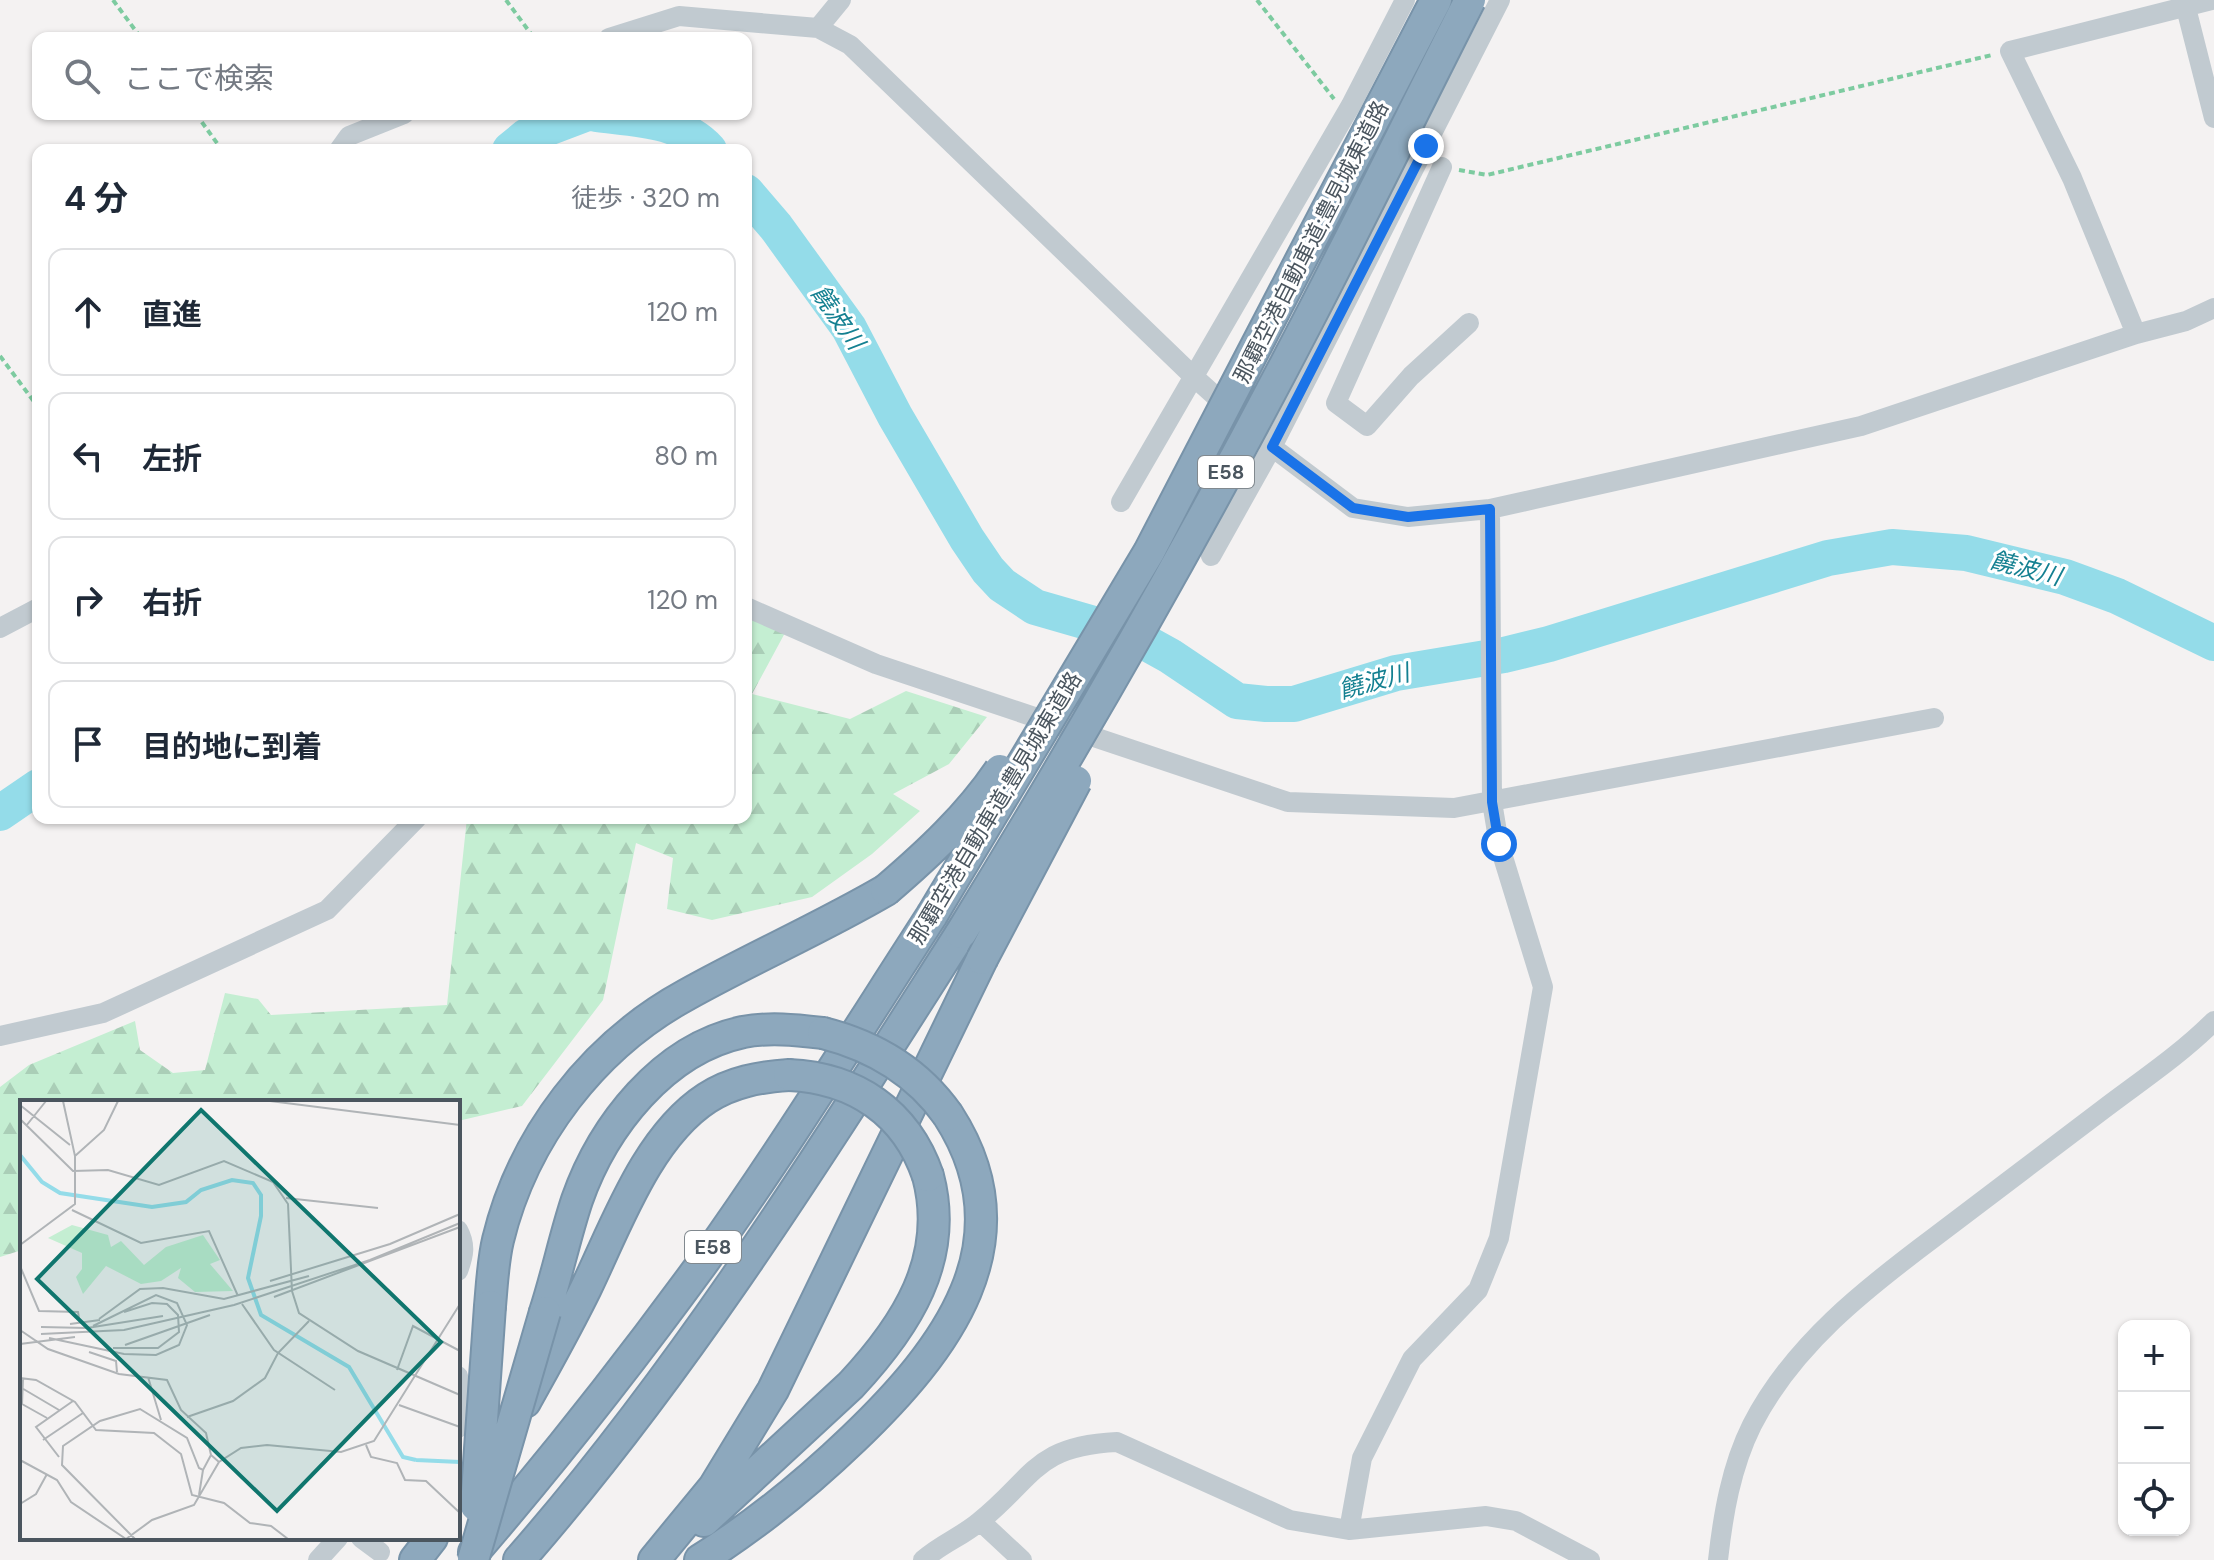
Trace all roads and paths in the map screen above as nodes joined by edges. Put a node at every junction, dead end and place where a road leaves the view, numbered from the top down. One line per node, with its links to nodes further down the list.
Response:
1 (113, 0): 12 (path)
2 (506, 0): 13 (path)
3 (841, 0): 11 (street)
4 (1257, 0): 16 (path)
5 (1405, 0): 16 (street)
6 (1436, 0): 24 (highway, 那覇空港自動車道;豊見城東道路 / E58, bridge)
7 (1470, 0): 32 (highway, 那覇空港自動車道;豊見城東道路 / E58, bridge)
8 (1500, 0): 22 (street)
9 (2212, 0): 10 (street)
10 (2185, 4): 15 (street); 17 (street)
11 (818, 28): 14 (street); 29 (street)
12 (137, 32)
13 (530, 32)
14 (628, 32)
15 (2010, 51): 23 (path); 27 (street)
16 (1351, 105): 22 (street); 29 (street)
17 (2214, 118)
18 (200, 120): 20 (path)
19 (389, 120): 21 (street)
20 (218, 144)
21 (343, 144)
22 (1426, 146): 31 (street)
23 (1442, 167): 26 (street)
24 (1283, 298): 57 (highway, 那覇空港自動車道;豊見城東道路 / E58, bridge); 57 (highway, bridge)
25 (2214, 308): 27 (street)
26 (1469, 323)
27 (2136, 334): 34 (street)
28 (0, 356): 30 (path)
29 (1194, 377): 31 (street); 33 (street)
30 (32, 399)
31 (1272, 447): 34 (street); 35 (street)
32 (1233, 460): 58 (highway, 那覇空港自動車道;豊見城東道路 / E58, bridge); 59 (highway, bridge)
33 (1121, 502)
34 (1490, 509): 40 (street)
35 (1211, 556)
36 (752, 610): 40 (street)
37 (32, 611): 38 (street)
38 (0, 628)
39 (1934, 718): 40 (street)
40 (1492, 802): 50 (street)
41 (411, 824): 43 (street)
42 (2214, 1021): 65 (street)
43 (0, 1036)
44 (460, 1234): 45 (street)
45 (460, 1265)
46 (460, 1388): 47 (street)
47 (460, 1423)
48 (460, 1501): 60 (highway, bridge)
49 (980, 1521): 50 (street); 62 (street); 63 (street)
50 (1349, 1530): 64 (street)
51 (336, 1540): 55 (street)
52 (364, 1540): 54 (street)
53 (430, 1540): 56 (highway)
54 (380, 1552)
55 (318, 1560)
56 (415, 1560)
57 (470, 1560): 61 (highway, bridge)
58 (519, 1560)
59 (654, 1560)
60 (661, 1560)
61 (700, 1560)
62 (923, 1560)
63 (1022, 1560)
64 (1590, 1560)
65 (1718, 1560)

